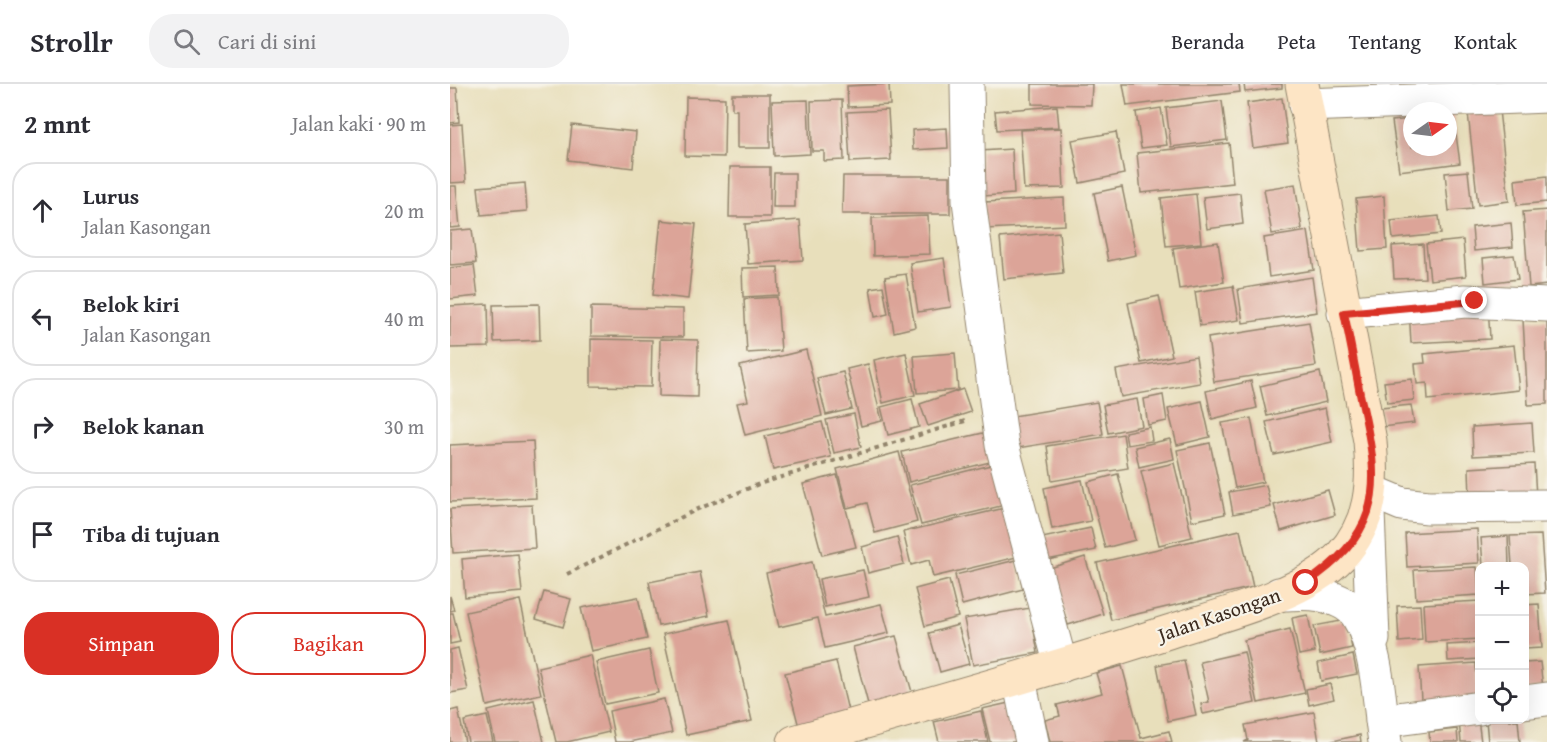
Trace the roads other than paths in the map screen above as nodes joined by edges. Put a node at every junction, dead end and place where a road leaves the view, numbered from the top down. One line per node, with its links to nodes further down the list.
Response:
1 (967, 84): 10 (street)
2 (1303, 94): 3 (street); 5 (main road, Jalan Kasongan)
3 (1547, 96)
4 (1547, 305): 5 (street)
5 (1344, 313): 6 (main road, Jalan Kasongan)
6 (1369, 502): 7 (street); 8 (main road, Jalan Kasongan); 9 (street)
7 (1547, 506)
8 (1279, 594): 9 (street); 10 (main road, Jalan Kasongan)
9 (1374, 665): 15 (street)
10 (1060, 666): 11 (main road, Jalan Kasongan)
11 (1019, 679): 16 (main road, Jalan Kasongan); 17 (street)
12 (1547, 699): 13 (street)
13 (1529, 701)
14 (1475, 709): 15 (street)
15 (1383, 731)
16 (794, 742)
17 (1032, 742)

